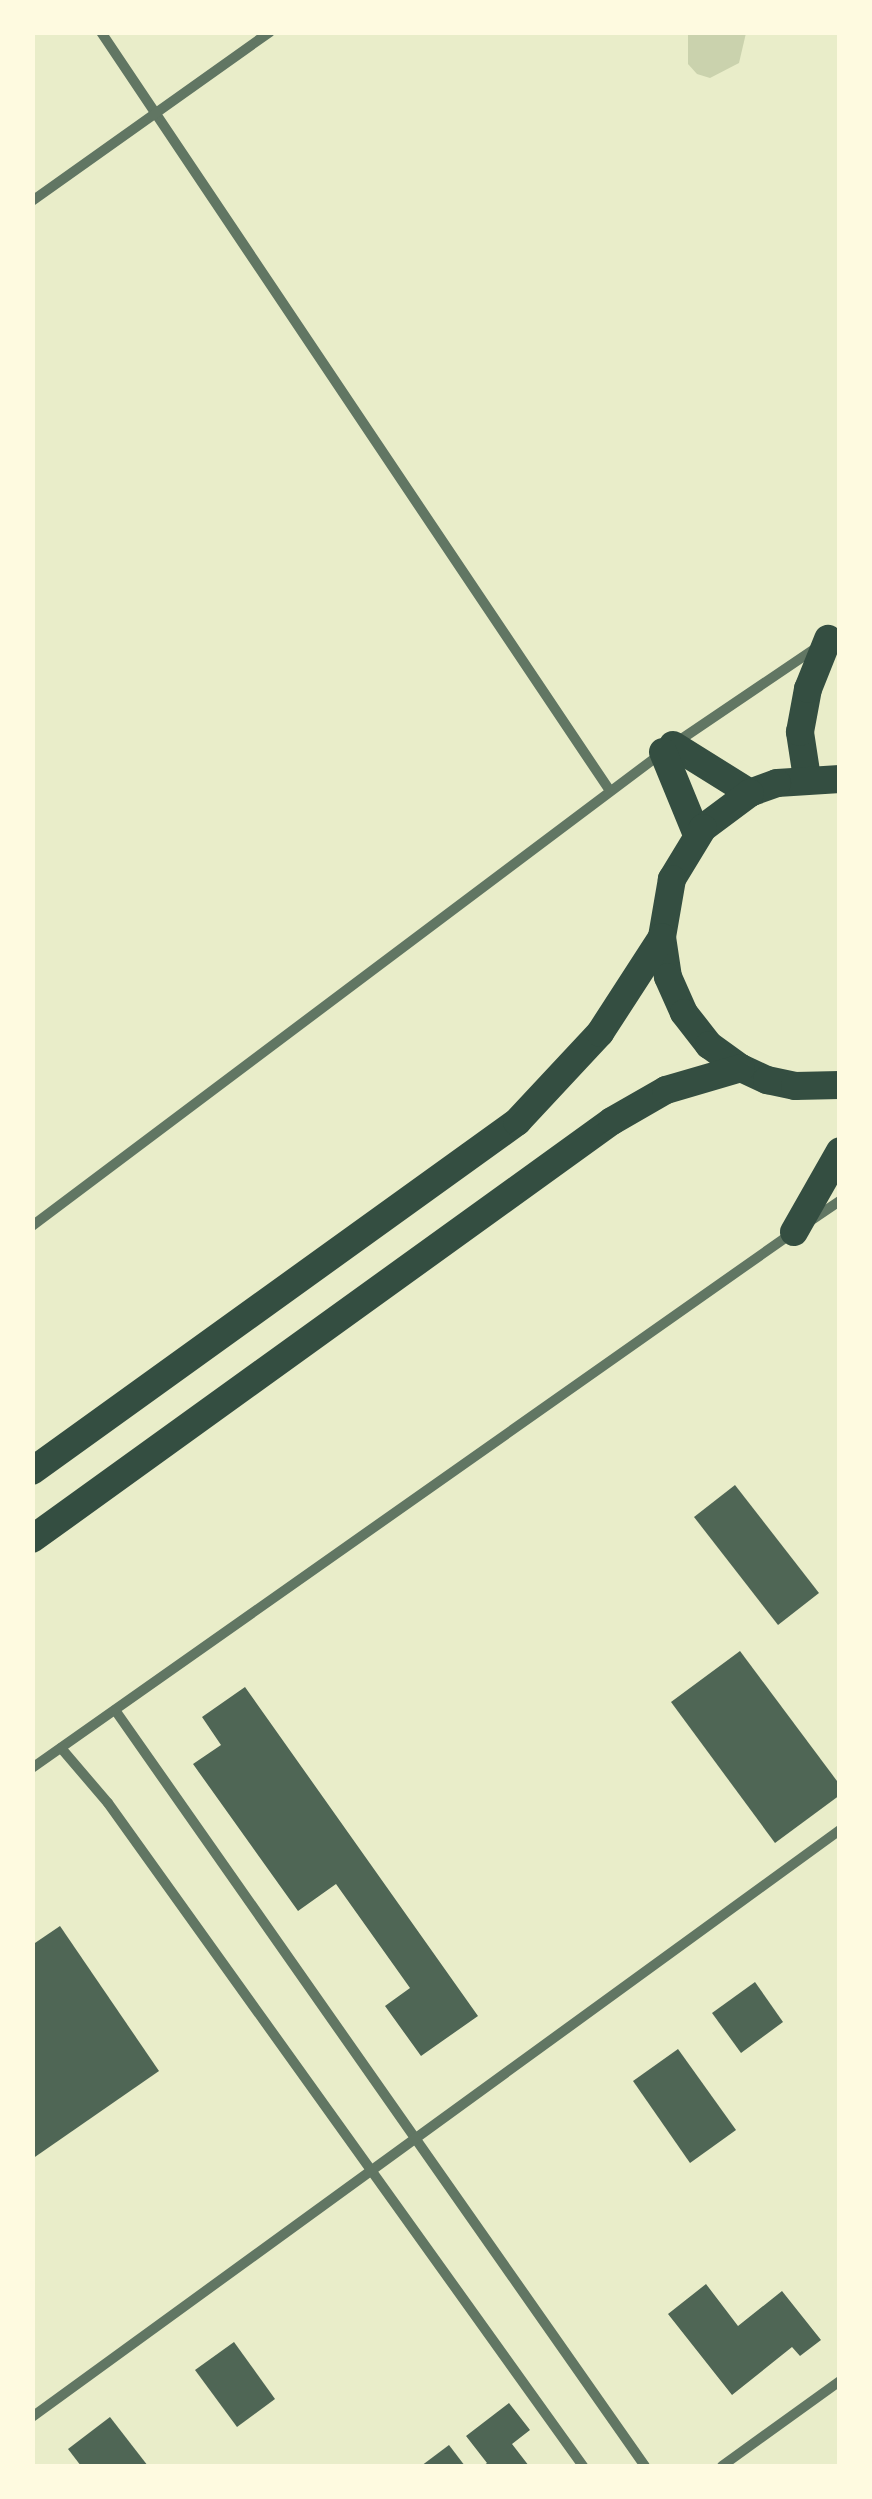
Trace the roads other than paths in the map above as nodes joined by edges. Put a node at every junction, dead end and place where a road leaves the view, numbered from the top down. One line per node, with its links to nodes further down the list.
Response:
1 (102, 32): 3 (street)
2 (270, 32): 3 (street)
3 (156, 113): 4 (street); 9 (street)
4 (32, 201)
5 (834, 635): 6 (street); 7 (highway)
6 (668, 749): 9 (street); 10 (highway); 11 (highway)
7 (807, 778): 8 (highway); 10 (highway)
8 (840, 779)
9 (610, 792): 17 (street)
10 (750, 793): 11 (highway)
11 (698, 835): 12 (highway)
12 (662, 937): 13 (highway); 19 (highway)
13 (741, 1068): 14 (highway); 20 (highway)
14 (840, 1085)
15 (840, 1152): 18 (highway)
16 (840, 1201): 18 (street)
17 (32, 1226)
18 (794, 1232): 21 (street)
19 (32, 1471)
20 (32, 1538)
21 (114, 1710): 22 (street); 25 (street)
22 (61, 1748): 23 (street); 26 (street)
23 (32, 1768)
24 (840, 1830): 25 (street)
25 (416, 2142): 26 (street); 30 (street)
26 (372, 2170): 28 (street); 29 (street)
27 (840, 2381): 31 (street)
28 (32, 2417)
29 (583, 2466)
30 (645, 2466)
31 (722, 2466)

